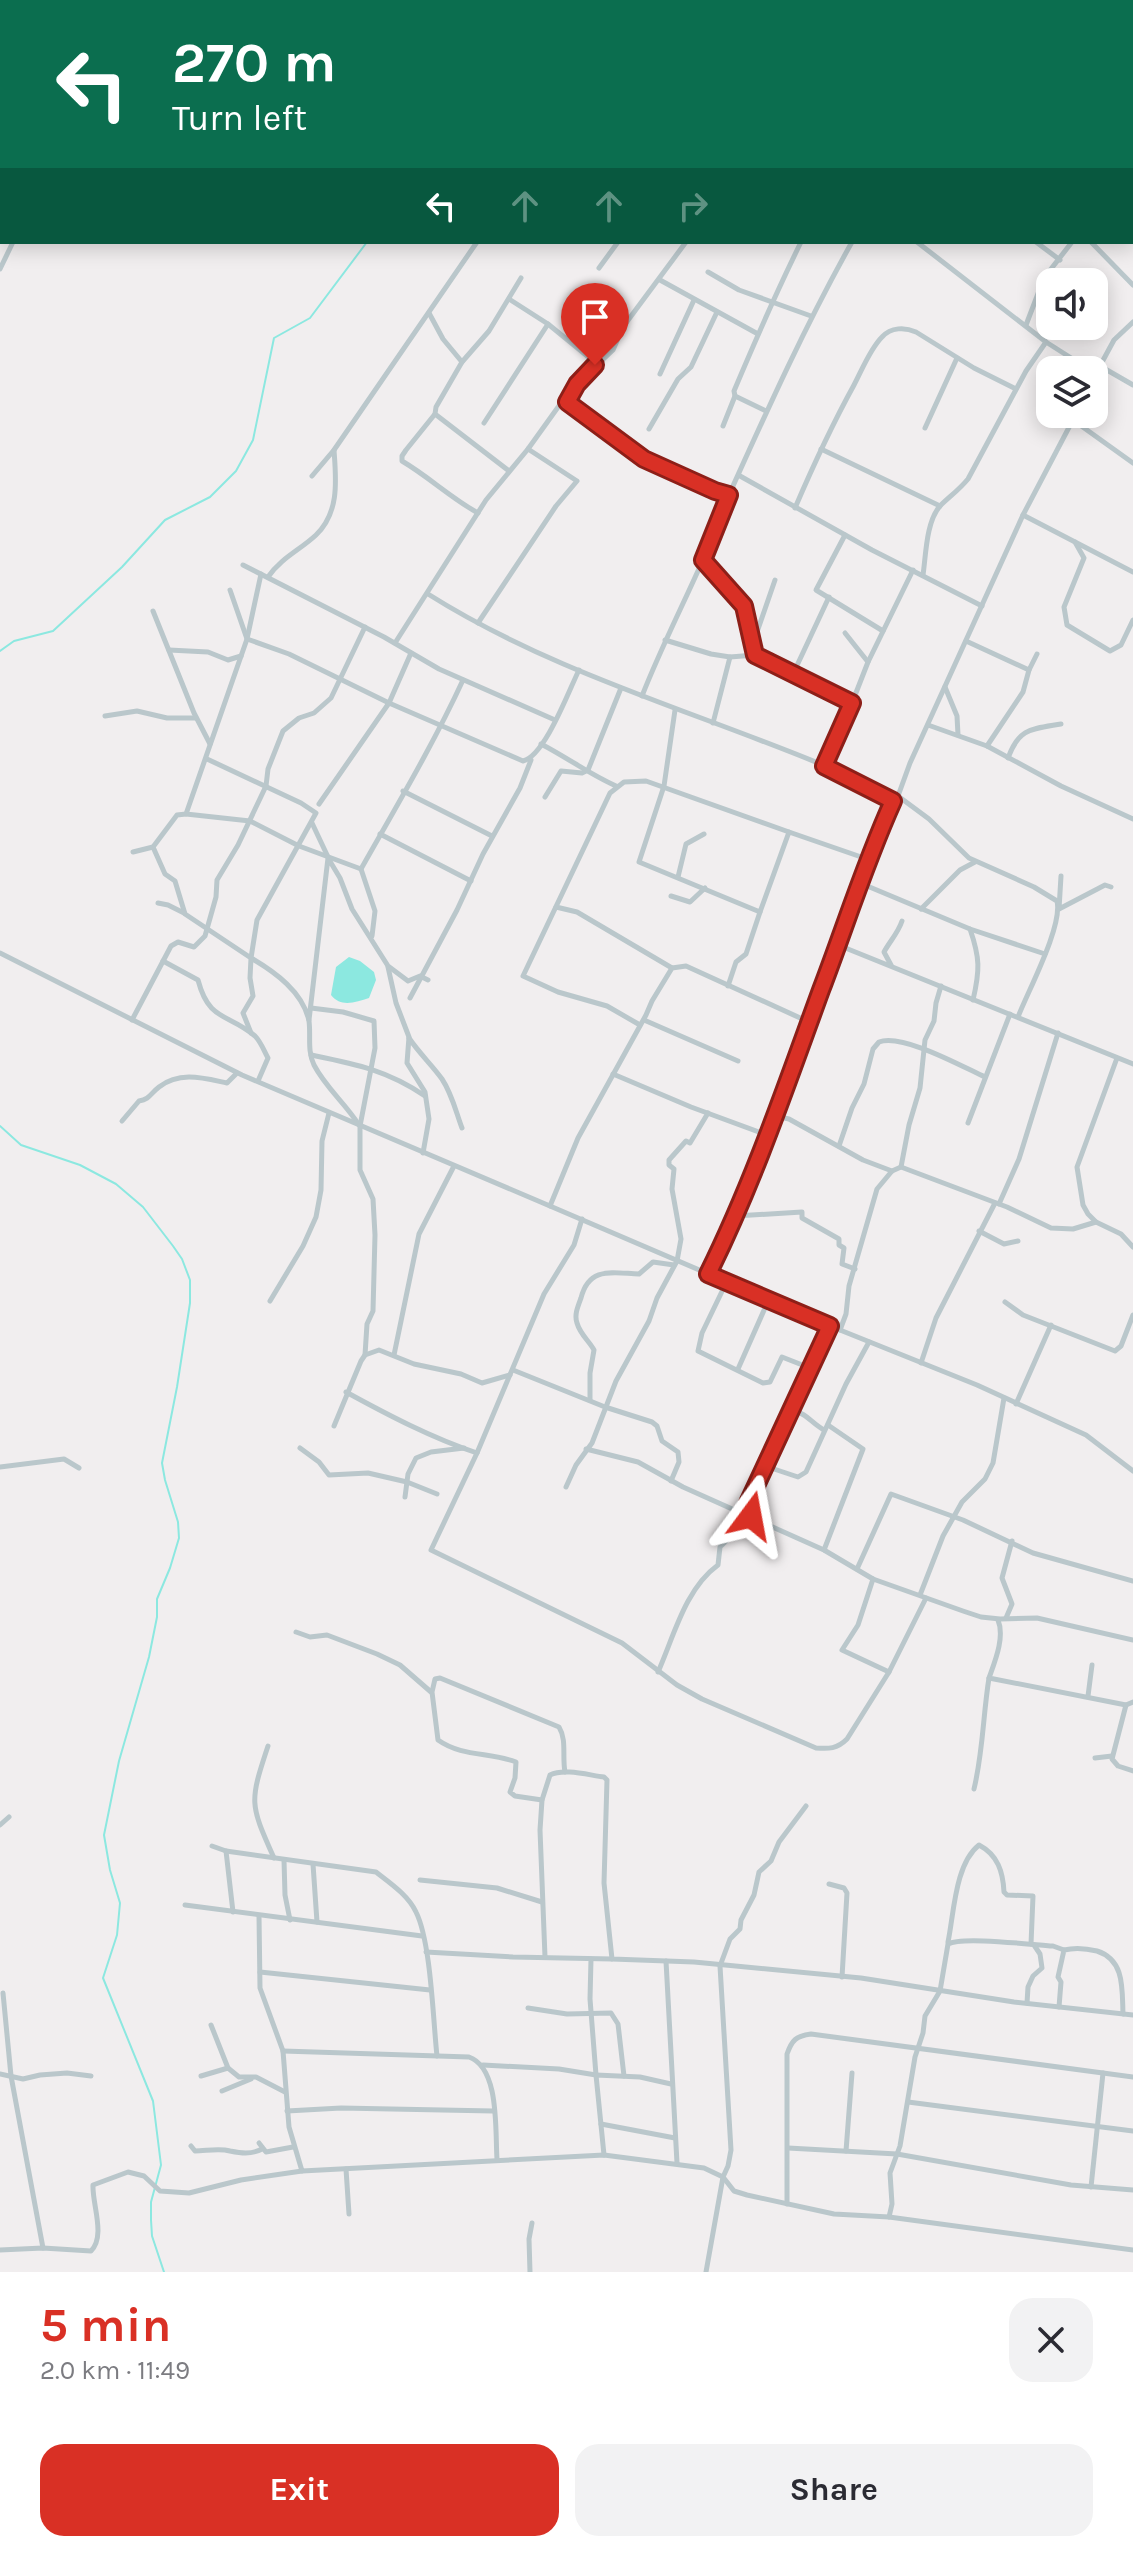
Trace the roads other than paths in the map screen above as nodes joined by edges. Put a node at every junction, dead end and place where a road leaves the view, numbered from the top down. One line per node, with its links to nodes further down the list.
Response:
1 (12, 244): 13 (street)
2 (476, 244): 22 (street)
3 (617, 244): 12 (street)
4 (685, 244): 16 (street)
5 (800, 244): 20 (street)
6 (851, 244): 23 (street)
7 (919, 244): 26 (street)
8 (1039, 244): 11 (street)
9 (1071, 244): 11 (street)
10 (1093, 244): 17 (street)
11 (1060, 260): 26 (street)
12 (599, 268)
13 (0, 269)
14 (708, 272): 20 (street)
15 (521, 278): 18 (street)
16 (660, 280): 19 (street); 33 (street)
17 (1133, 285)
18 (509, 299): 25 (street); 32 (street)
19 (694, 300): 21 (street); 35 (street)
20 (774, 303): 23 (street); 27 (street)
21 (717, 312): 27 (street); 47 (street)
22 (429, 313): 32 (street); 50 (street)
23 (811, 316): 40 (street)
24 (1133, 322): 30 (street)
25 (548, 324): 33 (street); 42 (street)
26 (1026, 325): 28 (street)
27 (758, 334): 38 (street)
28 (1046, 342): 29 (street); 37 (street)
29 (1068, 356)
30 (1105, 356)
31 (957, 358): 37 (street); 44 (street); 49 (street)
32 (462, 362): 41 (street)
33 (597, 364): 39 (street)
34 (1108, 371): 36 (street)
35 (660, 374)
36 (1133, 385)
37 (1016, 389): 56 (street)
38 (735, 396): 40 (street); 43 (street)
39 (567, 402): 48 (street); 55 (street)
40 (766, 411): 54 (street)
41 (435, 414): 52 (street); 58 (street)
42 (484, 423)
43 (723, 426)
44 (925, 428)
45 (1068, 428): 59 (street)
46 (1088, 428): 51 (street)
47 (649, 429)
48 (528, 449): 52 (street); 76 (street)
49 (821, 449): 56 (street); 57 (street)
50 (334, 450): 53 (street); 68 (street)
51 (1133, 463)
52 (509, 471): 58 (street)
53 (312, 476)
54 (740, 476): 55 (street); 57 (street)
55 (729, 495): 62 (street)
56 (940, 506): 67 (street)
57 (795, 508): 60 (street)
58 (478, 513): 71 (street)
59 (1023, 515): 61 (street); 73 (street)
60 (845, 535): 64 (street); 72 (street)
61 (1075, 542): 65 (street); 75 (street)
62 (703, 560): 81 (street); 88 (street)
63 (243, 565): 66 (street)
64 (913, 570): 67 (street); 78 (street)
65 (1133, 572)
66 (261, 574): 68 (street); 80 (street)
67 (923, 575): 73 (street)
68 (268, 577): 77 (street)
69 (775, 580): 88 (street)
70 (230, 590): 80 (street)
71 (428, 594): 76 (street); 83 (street)
72 (829, 597): 78 (street); 93 (street)
73 (982, 606): 82 (street)
74 (153, 611): 84 (street)
75 (1133, 620)
76 (478, 623): 91 (street)
77 (365, 627): 83 (street); 94 (street)
78 (883, 631): 90 (street)
79 (845, 633): 90 (street)
80 (247, 639): 87 (street); 94 (street)
81 (665, 640): 89 (street); 98 (street)
82 (966, 641): 92 (street); 96 (street)
83 (395, 643): 85 (street)
84 (169, 650): 87 (street); 103 (street)
85 (411, 653): 95 (street); 99 (street)
86 (1037, 654): 92 (street)
87 (242, 655): 111 (street)
88 (755, 655): 89 (street); 93 (street)
89 (730, 657): 105 (street)
90 (868, 662): 100 (street)
91 (579, 670): 97 (street); 104 (street)
92 (1029, 670): 112 (street)
93 (793, 674): 100 (street)
94 (341, 680): 99 (street); 118 (street)
95 (463, 680): 104 (street); 108 (street)
96 (945, 687): 107 (street); 109 (street)
97 (621, 688): 98 (street); 117 (street)
98 (642, 696): 101 (street)
99 (389, 703): 108 (street); 125 (street)
100 (852, 703): 116 (street)
101 (675, 710): 105 (street); 120 (street)
102 (105, 716): 103 (street)
103 (196, 718): 111 (street)
104 (555, 720): 110 (street)
105 (713, 723): 116 (street)
106 (1061, 724): 113 (street)
107 (928, 725): 109 (street); 122 (street)
108 (442, 727): 115 (street); 121 (street)
109 (958, 735): 112 (street)
110 (541, 744): 115 (street); 117 (street)
111 (211, 745): 114 (street)
112 (987, 746): 113 (street)
113 (1008, 758): 127 (street)
114 (207, 759): 118 (street); 126 (street)
115 (531, 759): 133 (street)
116 (824, 766): 124 (street)
117 (585, 772): 119 (street); 123 (street)
118 (266, 786): 128 (street); 129 (street)
119 (616, 786): 120 (street); 149 (street)
120 (664, 786): 130 (street); 142 (street)
121 (403, 791): 131 (street); 133 (street)
122 (898, 796): 124 (street); 139 (street)
123 (545, 797)
124 (893, 801): 138 (street)
125 (319, 804)
126 (186, 814): 128 (street); 135 (street)
127 (1133, 819)
128 (250, 821): 134 (street); 155 (street)
129 (312, 821): 134 (street); 137 (street)
130 (789, 832): 138 (street); 152 (street)
131 (380, 834): 140 (street); 143 (street)
132 (704, 834): 142 (street)
133 (492, 836): 143 (street)
134 (299, 846): 137 (street); 161 (street)
135 (153, 847): 136 (street); 153 (street)
136 (133, 852)
137 (328, 858): 140 (street); 157 (street); 172 (street)
138 (867, 859): 144 (street)
139 (975, 862): 150 (street); 151 (street)
140 (361, 869): 157 (street)
141 (1061, 876): 151 (street)
142 (678, 877): 146 (street)
143 (471, 881): 166 (street)
144 (860, 883): 150 (street); 158 (street)
145 (1111, 887): 151 (street)
146 (705, 888): 147 (street); 152 (street)
147 (671, 896)
148 (158, 903): 153 (street)
149 (556, 907): 165 (street); 177 (street)
150 (921, 909): 156 (street)
151 (1059, 909): 160 (street)
152 (760, 912): 168 (street)
153 (185, 914): 155 (street)
154 (902, 921): 164 (street)
155 (208, 929): 161 (street); 162 (street)
156 (970, 929): 160 (street); 171 (street)
157 (372, 937): 163 (street)
158 (838, 945): 164 (street); 178 (street)
159 (0, 953): 175 (street)
160 (1045, 954): 174 (street)
161 (251, 958): 176 (street); 179 (street)
162 (163, 961): 175 (street); 179 (street)
163 (388, 966): 166 (street); 181 (street)
164 (891, 967): 169 (street)
165 (672, 968): 168 (street); 177 (street)
166 (420, 976): 167 (street); 170 (street)
167 (428, 980)
168 (728, 986): 178 (street)
169 (941, 986): 171 (street); 182 (street)
170 (410, 998)
171 (973, 1000): 173 (street)
172 (311, 1008): 176 (street); 187 (street)
173 (1010, 1014): 174 (street); 190 (street)
174 (1018, 1017): 180 (street)
175 (132, 1020): 188 (street)
176 (309, 1020): 183 (street)
177 (642, 1022): 185 (street); 189 (street)
178 (809, 1022): 195 (street)
179 (251, 1033): 191 (street)
180 (1058, 1033): 184 (street); 206 (street)
181 (409, 1037): 192 (street); 199 (street)
182 (924, 1050): 190 (street); 201 (street); 204 (street)
183 (311, 1055): 187 (street); 198 (street)
184 (1117, 1058): 186 (street); 210 (street)
185 (738, 1061)
186 (1133, 1064)
187 (370, 1067): 192 (street); 198 (street)
188 (237, 1073): 191 (street); 196 (street)
189 (613, 1074): 194 (street); 207 (street)
190 (985, 1077): 197 (street)
191 (258, 1081): 193 (street)
192 (426, 1096): 202 (street)
193 (329, 1113): 198 (street); 219 (street)
194 (708, 1113): 200 (street); 214 (street)
195 (775, 1116): 200 (street); 201 (street)
196 (122, 1121)
197 (968, 1123)
198 (360, 1126): 202 (street); 226 (street)
199 (462, 1128)
200 (767, 1135): 208 (street)
201 (839, 1146): 205 (street)
202 (423, 1153): 203 (street)
203 (454, 1166): 207 (street); 227 (street)
204 (901, 1167): 205 (street); 206 (street)
205 (892, 1171): 215 (street)
206 (997, 1203): 210 (street); 211 (street)
207 (550, 1206): 209 (street)
208 (735, 1216): 215 (street); 216 (street)
209 (582, 1219): 214 (street); 231 (street)
210 (1096, 1222): 213 (street)
211 (979, 1231): 212 (street); 228 (street)
212 (1018, 1241)
213 (1133, 1247)
214 (676, 1263): 216 (street); 234 (street); 236 (street)
215 (855, 1269): 224 (street)
216 (708, 1274): 217 (street)
217 (727, 1281): 218 (street); 230 (street)
218 (769, 1299): 223 (street); 230 (street)
219 (270, 1301)
220 (1005, 1302): 222 (street)
221 (1133, 1315): 222 (street)
222 (1051, 1325): 235 (street)
223 (830, 1326): 224 (street); 229 (street)
224 (840, 1330): 225 (street)
225 (869, 1342): 228 (street); 239 (street)
226 (365, 1355): 227 (street); 232 (street)
227 (394, 1355): 231 (street)
228 (921, 1363): 233 (street)
229 (810, 1368): 230 (street); 237 (street)
230 (738, 1369)
231 (512, 1372): 234 (street); 243 (street)
232 (346, 1392): 238 (street); 241 (street)
233 (1004, 1398): 235 (street); 256 (street)
234 (590, 1400): 236 (street)
235 (1016, 1404): 247 (street)
236 (605, 1407): 242 (street); 248 (street)
237 (791, 1410): 239 (street); 244 (street)
238 (334, 1426)
239 (826, 1428): 244 (street); 258 (street)
240 (300, 1448): 249 (street)
241 (464, 1448): 243 (street); 249 (street)
242 (586, 1449): 248 (street); 250 (street)
243 (477, 1453): 267 (street)
244 (765, 1466): 253 (street)
245 (0, 1467): 246 (street)
246 (79, 1468)
247 (1133, 1471)
248 (671, 1481): 254 (street)
249 (407, 1482): 251 (street); 252 (street)
250 (566, 1487)
251 (437, 1494)
252 (405, 1497)
253 (748, 1503): 254 (street); 255 (street)
254 (738, 1511): 255 (street); 267 (street)
255 (751, 1516): 258 (street)
256 (954, 1519): 257 (street); 259 (street); 262 (street)
257 (1012, 1541): 261 (street); 263 (street)
258 (824, 1550): 259 (street)
259 (857, 1569): 260 (street)
260 (873, 1579): 262 (street); 268 (street)
261 (1133, 1581)
262 (923, 1596): 263 (street); 268 (street)
263 (1002, 1619): 265 (street); 269 (street)
264 (296, 1632): 270 (street)
265 (1133, 1640)
266 (1092, 1665): 271 (street)
267 (658, 1672): 268 (street)
268 (889, 1672)
269 (989, 1678): 271 (street); 278 (street)
270 (432, 1692): 277 (street); 279 (street)
271 (1088, 1696): 272 (street)
272 (1130, 1703): 274 (street)
273 (268, 1746): 285 (street)
274 (1112, 1756): 275 (street); 276 (street)
275 (1095, 1758)
276 (1133, 1771)
277 (565, 1772): 279 (street); 303 (street)
278 (974, 1789)
279 (542, 1800): 290 (street)
280 (806, 1806): 305 (street)
281 (9, 1817): 282 (street)
282 (0, 1825)
283 (212, 1846): 284 (street)
284 (226, 1851): 285 (street); 292 (street)
285 (274, 1858): 286 (street)
286 (284, 1860): 287 (street); 294 (street)
287 (313, 1864): 295 (street); 296 (street)
288 (420, 1880): 290 (street)
289 (829, 1884): 307 (street)
290 (542, 1902): 301 (street)
291 (185, 1905): 292 (street)
292 (233, 1912): 293 (street)
293 (259, 1916): 294 (street); 306 (street)
294 (290, 1920): 295 (street)
295 (317, 1922): 296 (street)
296 (422, 1936): 300 (street)
297 (948, 1944): 298 (street); 298 (street); 309 (street)
298 (1033, 1944): 299 (street); 311 (street)
299 (1064, 1950): 312 (street); 315 (street)
300 (425, 1952): 301 (street); 308 (street)
301 (545, 1957): 302 (street)
302 (591, 1959): 303 (street); 314 (street)
303 (612, 1959): 304 (street)
304 (666, 1961): 305 (street); 333 (street)
305 (720, 1966): 307 (street); 353 (street)
306 (259, 1972): 308 (street); 319 (street)
307 (842, 1977): 309 (street)
308 (430, 1990): 320 (street)
309 (940, 1991): 311 (street); 318 (street)
310 (3, 1993): 327 (street)
311 (1027, 2003): 312 (street)
312 (1059, 2007): 315 (street)
313 (528, 2008): 314 (street)
314 (593, 2012): 326 (street); 330 (street)
315 (1123, 2014): 316 (street)
316 (1133, 2015)
317 (211, 2025): 322 (street)
318 (918, 2047): 324 (street); 336 (street); 345 (street)
319 (283, 2051): 320 (street); 335 (street)
320 (437, 2056): 321 (street)
321 (483, 2065): 326 (street); 338 (street)
322 (228, 2068): 329 (street); 331 (street)
323 (852, 2073): 346 (street)
324 (1103, 2073): 332 (street); 340 (street)
325 (0, 2074): 327 (street)
326 (596, 2075): 330 (street); 339 (street)
327 (11, 2076): 328 (street); 360 (street)
328 (91, 2076)
329 (201, 2076)
330 (624, 2076): 333 (street)
331 (256, 2077): 334 (street); 335 (street)
332 (1133, 2077)
333 (671, 2084): 342 (street)
334 (222, 2091)
335 (285, 2092): 337 (street)
336 (908, 2102): 340 (street); 347 (street)
337 (287, 2111): 338 (street); 344 (street)
338 (493, 2111): 349 (street)
339 (601, 2124): 342 (street); 348 (street)
340 (1099, 2125): 341 (street); 354 (street)
341 (1133, 2131)
342 (675, 2138): 350 (street)
343 (191, 2146): 344 (street)
344 (293, 2147): 352 (street)
345 (788, 2148): 346 (street); 356 (street)
346 (846, 2151): 347 (street)
347 (897, 2154): 354 (street); 358 (street)
348 (604, 2155): 349 (street); 350 (street)
349 (497, 2159): 351 (street)
350 (677, 2163): 353 (street)
351 (346, 2169): 352 (street); 357 (street)
352 (302, 2171): 360 (street)
353 (723, 2177): 356 (street); 364 (street)
354 (1091, 2187): 355 (street)
355 (1133, 2190)
356 (787, 2204): 358 (street)
357 (349, 2214)
358 (889, 2217): 362 (street)
359 (532, 2223): 363 (street)
360 (43, 2248): 361 (street)
361 (0, 2250)
362 (1133, 2250)
363 (530, 2272)
364 (706, 2272)

